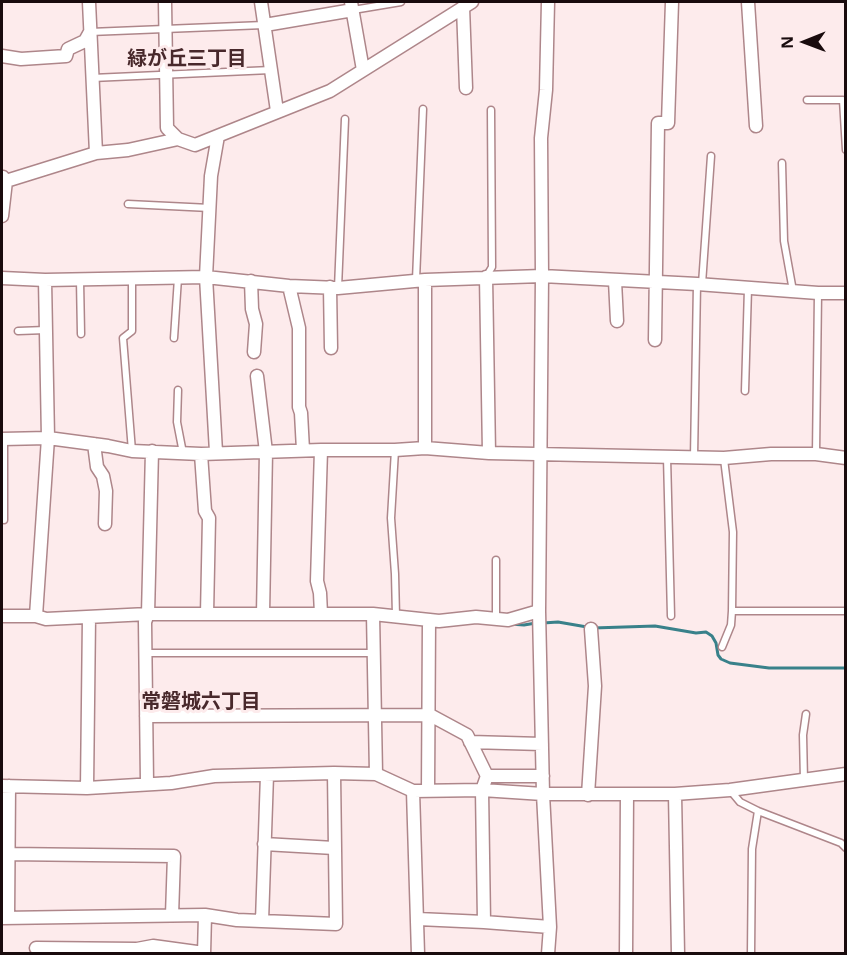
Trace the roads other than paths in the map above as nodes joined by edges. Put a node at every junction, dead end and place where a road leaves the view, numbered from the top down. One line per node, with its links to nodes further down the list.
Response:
1 (88, 2): 12 (street)
2 (165, 2): 11 (street)
3 (261, 2): 10 (street)
4 (401, 2): 9 (lane)
5 (548, 2): 35 (street)
6 (672, 2): 46 (street)
7 (748, 2): 24 (street)
8 (467, 4): 15 (street); 18 (street)
9 (352, 6): 10 (street); 15 (street)
10 (265, 25): 11 (lane); 14 (street)
11 (165, 30): 12 (lane); 16 (street)
12 (90, 32): 13 (street); 17 (street)
13 (2, 56)
14 (271, 70): 16 (lane); 22 (street)
15 (363, 70): 22 (street)
16 (166, 75): 17 (lane); 26 (street)
17 (92, 78): 28 (street)
18 (466, 88)
19 (807, 100): 27 (lane)
20 (423, 110): 43 (lane)
21 (491, 110): 38 (lane)
22 (277, 111): 25 (street)
23 (345, 119): 49 (lane)
24 (756, 126)
25 (218, 136): 26 (street); 33 (street)
26 (178, 139): 28 (street)
27 (846, 150)
28 (96, 153): 31 (street)
29 (711, 156): 47 (lane)
30 (782, 163): 51 (lane)
31 (4, 178): 34 (street)
32 (128, 204): 33 (lane)
33 (210, 208): 37 (street)
34 (2, 216)
35 (542, 276): 38 (street); 45 (street); 76 (street)
36 (178, 277): 37 (street); 40 (street); 58 (lane)
37 (206, 277): 44 (street); 74 (street)
38 (486, 277): 43 (street); 78 (street)
39 (2, 278): 42 (street)
40 (132, 278): 41 (street); 72 (lane)
41 (80, 279): 42 (street); 57 (lane)
42 (45, 280): 55 (street)
43 (420, 280): 49 (street); 68 (street)
44 (250, 281): 48 (street); 61 (street)
45 (615, 281): 46 (street); 54 (street)
46 (655, 283): 47 (street); 59 (street)
47 (699, 284): 50 (street); 82 (lane)
48 (289, 286): 49 (street); 69 (street)
49 (334, 287): 60 (street)
50 (748, 288): 51 (street); 64 (lane)
51 (793, 291): 52 (street)
52 (818, 293): 53 (street); 80 (lane)
53 (846, 293)
54 (617, 321)
55 (46, 330): 56 (lane); 65 (street)
56 (18, 331)
57 (81, 334)
58 (174, 338)
59 (655, 340)
60 (331, 348)
61 (254, 352)
62 (257, 376): 75 (street)
63 (178, 390): 77 (lane)
64 (745, 391)
65 (48, 438): 66 (street); 67 (street); 97 (street)
66 (3, 439): 85 (lane)
67 (94, 444): 72 (street); 86 (street)
68 (425, 448): 71 (street); 78 (street)
69 (303, 450): 70 (street); 75 (street)
70 (321, 450): 71 (street); 94 (street)
71 (395, 450): 100 (lane)
72 (132, 451): 73 (street)
73 (152, 451): 77 (street); 91 (street)
74 (216, 452): 75 (street); 79 (street)
75 (266, 452): 93 (street)
76 (541, 452): 78 (street); 81 (street); 88 (street)
77 (183, 453): 79 (street)
78 (489, 453)
79 (201, 454): 92 (street)
80 (816, 454): 83 (street); 84 (street)
81 (667, 457): 82 (street); 98 (lane)
82 (694, 457): 83 (street)
83 (724, 458): 89 (lane)
84 (846, 458)
85 (4, 520)
86 (105, 524)
87 (496, 560): 101 (lane)
88 (539, 611): 101 (street); 112 (street)
89 (732, 611): 90 (lane); 104 (lane)
90 (846, 611)
91 (148, 614): 92 (street); 99 (street); 105 (street)
92 (207, 614): 93 (street)
93 (263, 614): 94 (street)
94 (321, 614): 95 (street)
95 (373, 614): 100 (street); 106 (street)
96 (2, 616): 97 (street)
97 (36, 616): 99 (street)
98 (671, 616)
99 (88, 617): 122 (street)
100 (396, 617): 102 (street)
101 (496, 619): 102 (street)
102 (429, 621): 109 (street)
103 (591, 629): 130 (street)
104 (722, 647)
105 (145, 653): 106 (lane); 110 (street)
106 (373, 653): 108 (street)
107 (806, 714): 119 (lane)
108 (375, 715): 109 (street); 110 (street); 114 (street)
109 (430, 715): 111 (street); 123 (street)
110 (146, 716): 120 (street)
111 (470, 742): 112 (street); 117 (street)
112 (542, 744): 118 (street)
113 (334, 773): 114 (street); 116 (street); 133 (street)
114 (375, 774): 126 (street)
115 (846, 774): 119 (street)
116 (267, 775): 120 (street); 132 (street)
117 (486, 776): 118 (street); 124 (street)
118 (543, 776): 127 (street)
119 (804, 781): 125 (street)
120 (147, 783): 122 (street)
121 (5, 786): 122 (street); 135 (street)
122 (87, 788)
123 (428, 790): 124 (street); 126 (street)
124 (482, 790): 127 (street); 141 (street)
125 (730, 790): 129 (street); 131 (lane)
126 (413, 791): 139 (street)
127 (543, 794): 130 (street); 142 (street)
128 (627, 794): 129 (street); 130 (street); 147 (street)
129 (675, 794): 148 (street)
130 (588, 795)
131 (758, 811): 134 (lane); 149 (lane)
132 (264, 844): 133 (street); 140 (street)
133 (334, 848): 140 (street)
134 (846, 848)
135 (8, 854): 136 (street); 138 (street)
136 (172, 915): 137 (street); 138 (street)
137 (205, 915): 140 (street); 144 (street)
138 (5, 918)
139 (417, 919): 141 (street); 145 (street)
140 (262, 921)
141 (484, 922): 142 (street)
142 (550, 927): 146 (street)
143 (36, 948): 144 (street)
144 (204, 953)
145 (418, 954)
146 (548, 954)
147 (626, 954)
148 (678, 954)
149 (751, 954)

